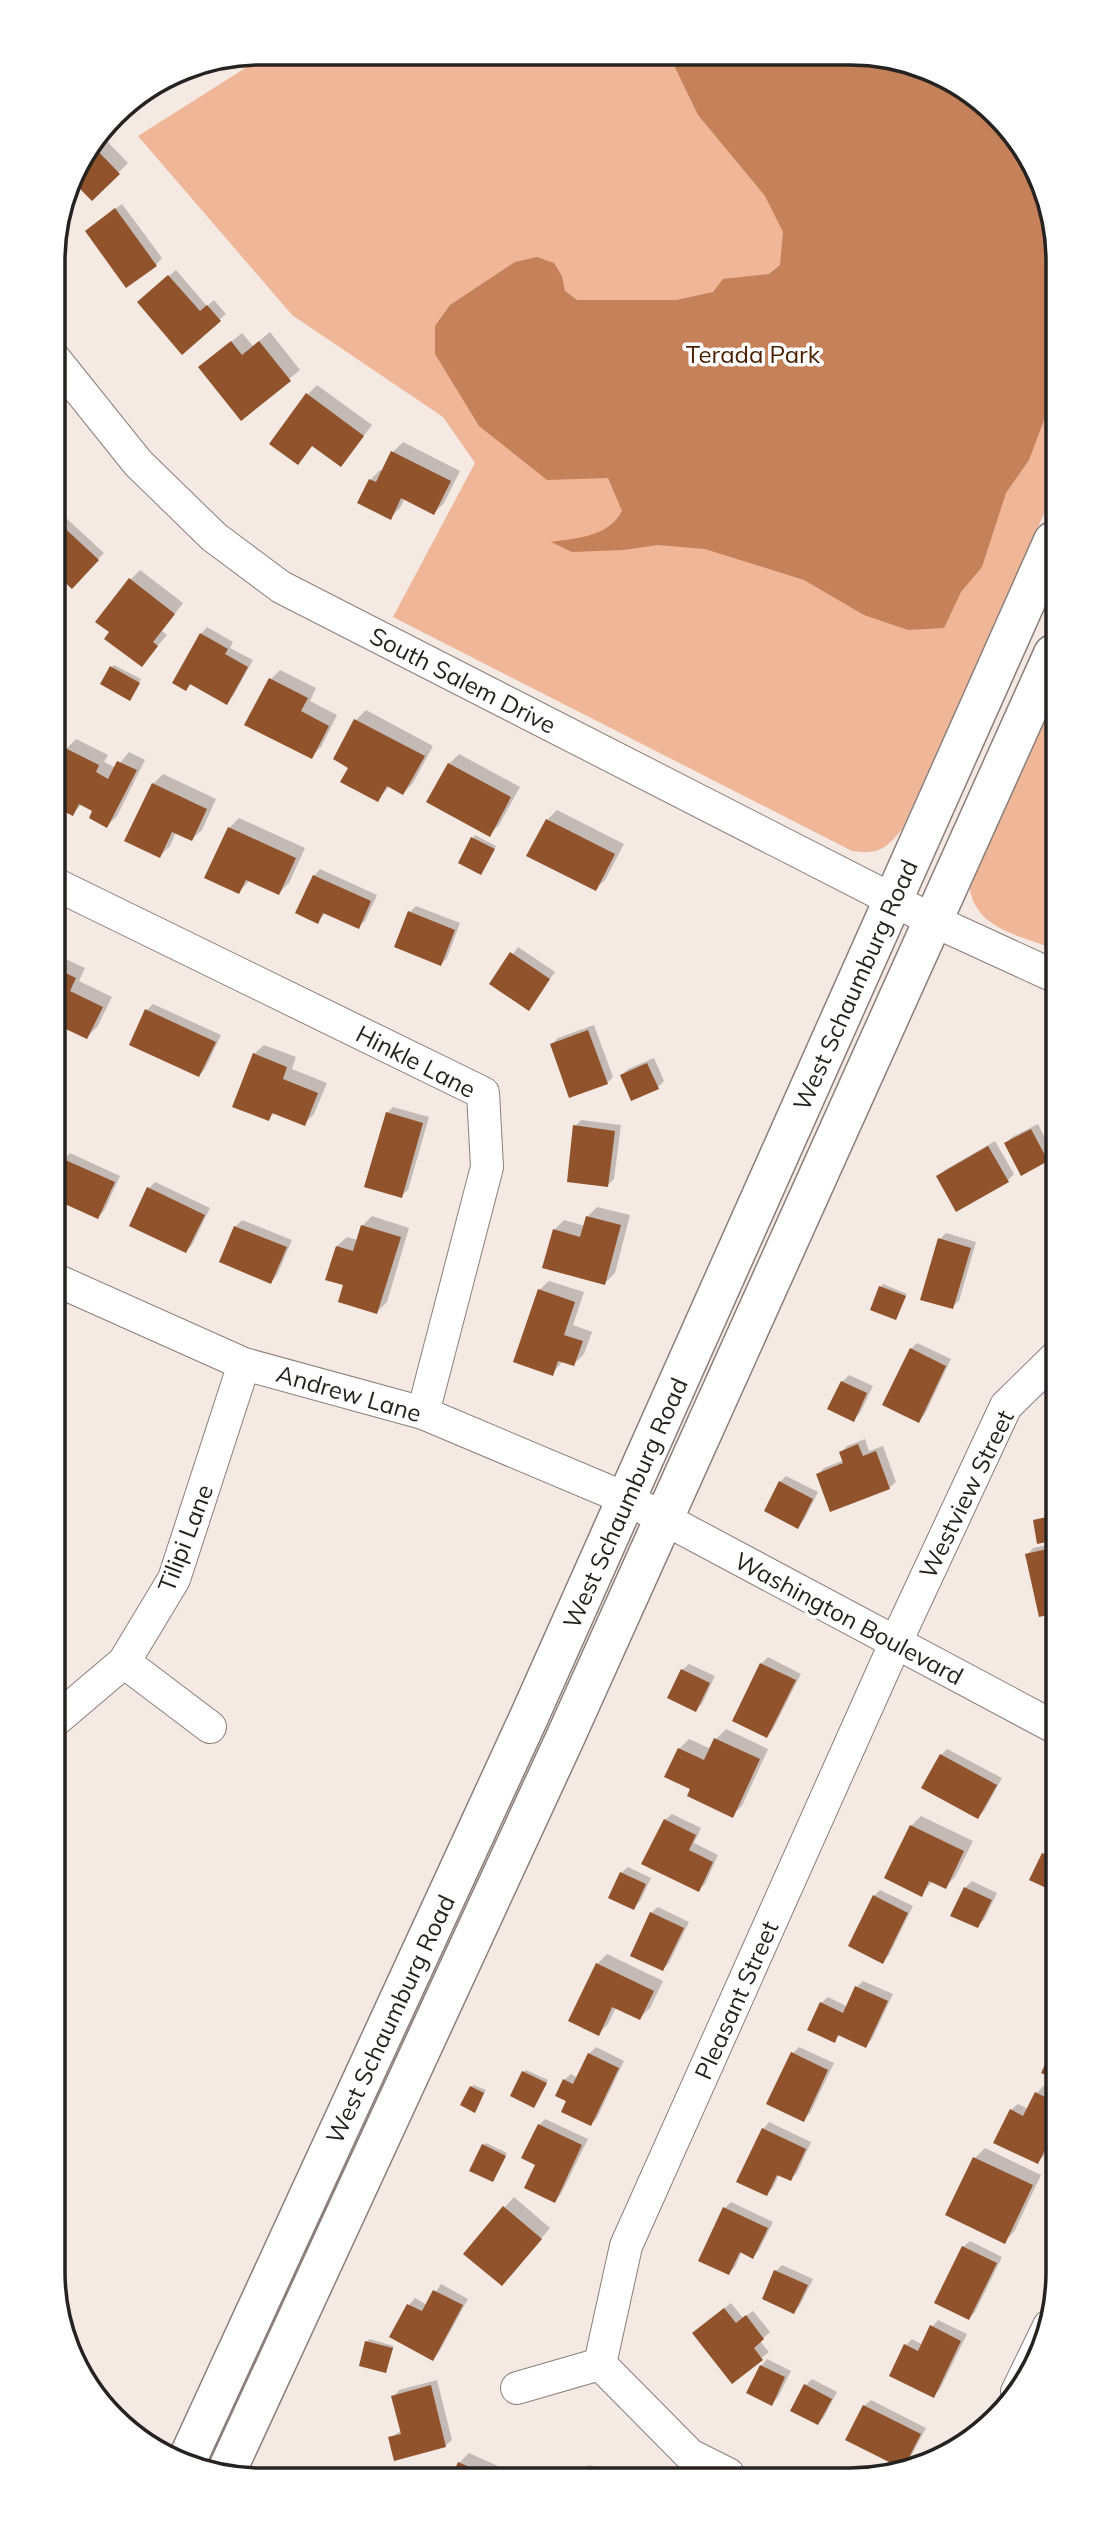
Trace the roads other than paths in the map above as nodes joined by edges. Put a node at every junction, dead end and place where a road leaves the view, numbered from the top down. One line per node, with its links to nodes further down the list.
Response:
1 (65, 372): 5 (street, South Salem Drive)
2 (1046, 557): 5 (main road, West Schaumburg Road)
3 (1046, 670): 6 (main road, West Schaumburg Road)
4 (65, 889): 11 (street, Hinkle Lane)
5 (893, 898): 6 (street, South Salem Drive); 12 (main road, West Schaumburg Road)
6 (934, 921): 7 (street, South Salem Drive); 12 (main road, West Schaumburg Road)
7 (1046, 972)
8 (65, 1284): 9 (street, Andrew Lane)
9 (244, 1364): 11 (street, Andrew Lane); 14 (street, Tilipi Lane)
10 (1046, 1367): 13 (street, Westview Street)
11 (424, 1413): 12 (street, Andrew Lane)
12 (645, 1507): 13 (street, Washington Boulevard); 20 (main road, West Schaumburg Road); 21 (main road, West Schaumburg Road)
13 (895, 1644): 16 (street, Washington Boulevard); 18 (street, Pleasant Street)
14 (124, 1662): 15 (street, Tilipi Lane); 17 (street)
15 (65, 1712)
16 (1046, 1723)
17 (210, 1727)
18 (600, 2364): 19 (street); 22 (street)
19 (517, 2388)
20 (190, 2455)
21 (229, 2465)
22 (716, 2468)

